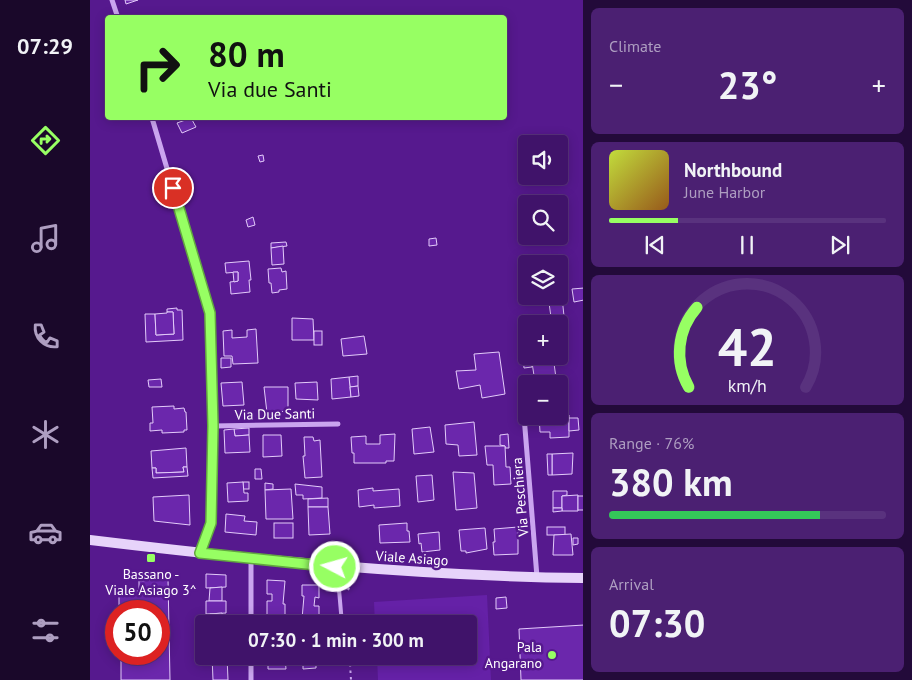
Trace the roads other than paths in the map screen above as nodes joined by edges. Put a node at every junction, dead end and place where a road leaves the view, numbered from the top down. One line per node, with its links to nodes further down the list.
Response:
1 (112, 0): 2 (street)
2 (117, 15)
3 (153, 120): 6 (street)
4 (338, 424): 6 (street, Via Due Santi)
5 (525, 425): 11 (street, Via Peschiera)
6 (213, 426): 8 (street)
7 (90, 540): 8 (main road, Viale Asiago)
8 (200, 553): 9 (main road, Viale Asiago)
9 (251, 558): 10 (main road, Viale Asiago); 13 (street)
10 (335, 567): 11 (main road, Viale Asiago); 14 (lane)
11 (537, 577): 12 (main road, Viale Asiago)
12 (583, 578)
13 (251, 615)
14 (341, 615)
15 (251, 665): 16 (street)
16 (251, 680)

